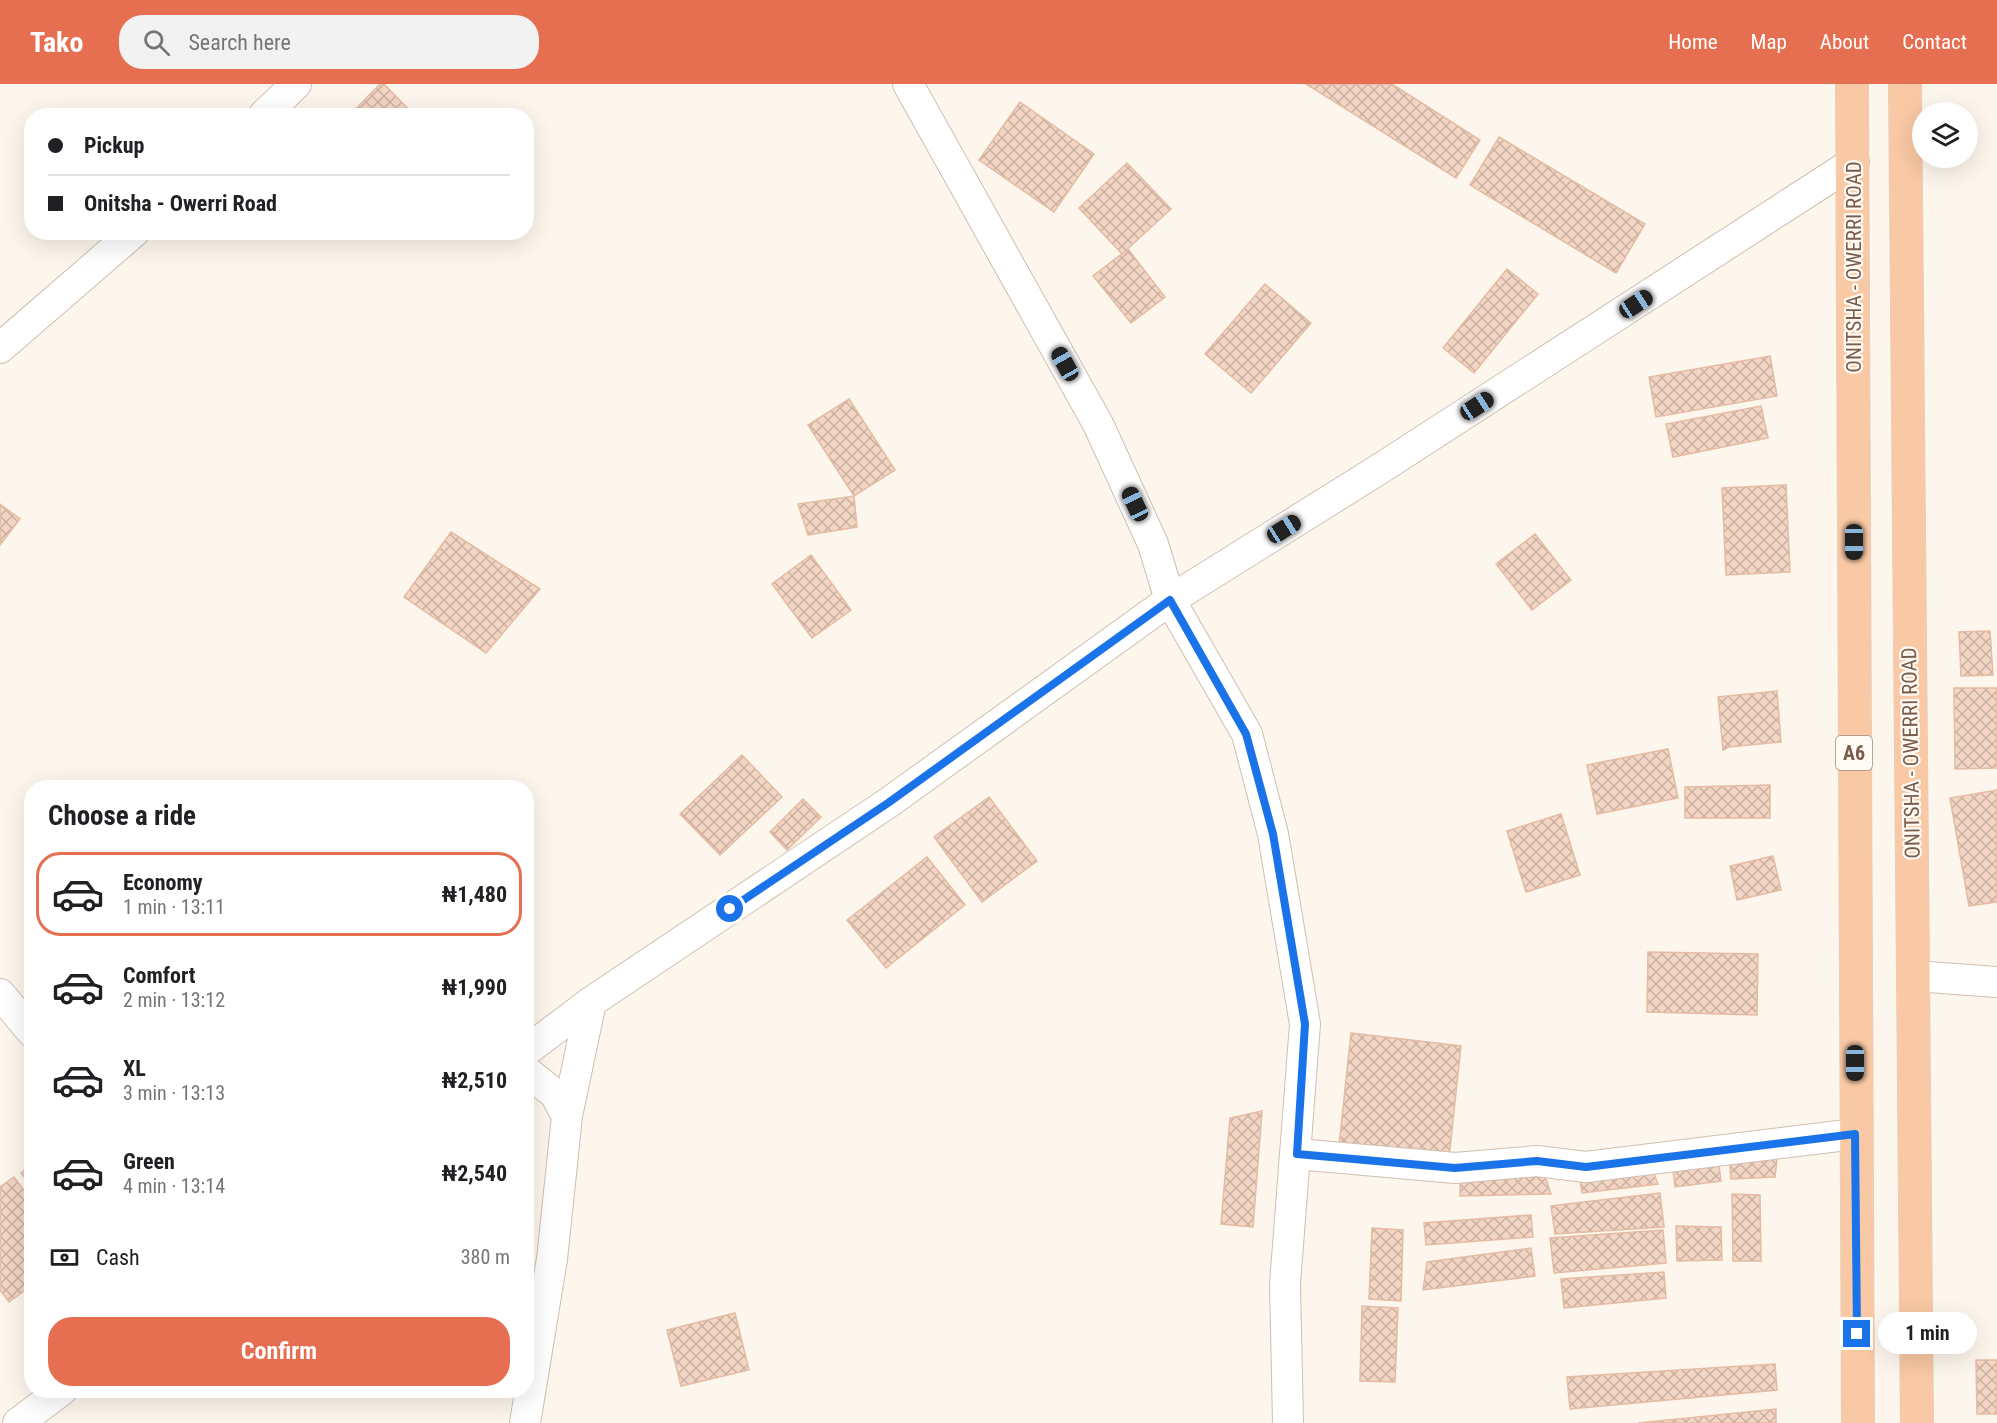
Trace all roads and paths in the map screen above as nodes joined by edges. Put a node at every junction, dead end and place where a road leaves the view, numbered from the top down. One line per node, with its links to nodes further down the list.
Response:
1 (296, 84): 5 (street)
2 (908, 84): 9 (street)
3 (1852, 84): 6 (highway, ONITSHA - OWERRI ROAD / A6)
4 (1905, 84): 10 (highway, ONITSHA - OWERRI ROAD)
5 (271, 108)
6 (1854, 162): 9 (street); 18 (highway, ONITSHA - OWERRI ROAD / A6)
7 (125, 240): 8 (street)
8 (0, 348)
9 (1170, 600): 13 (street); 19 (street)
10 (1914, 976): 11 (street); 27 (highway, ONITSHA - OWERRI ROAD)
11 (1997, 982)
12 (0, 994): 14 (street)
13 (591, 1002): 15 (street); 17 (street)
14 (24, 1022)
15 (534, 1045)
16 (534, 1077): 17 (street)
17 (567, 1116): 20 (street)
18 (1855, 1134): 19 (street); 26 (highway, ONITSHA - OWERRI ROAD / A6)
19 (1297, 1154): 25 (street)
20 (534, 1368)
21 (51, 1398): 23 (street)
22 (529, 1398): 24 (street)
23 (18, 1423)
24 (525, 1423)
25 (1288, 1423)
26 (1858, 1423)
27 (1917, 1423)

